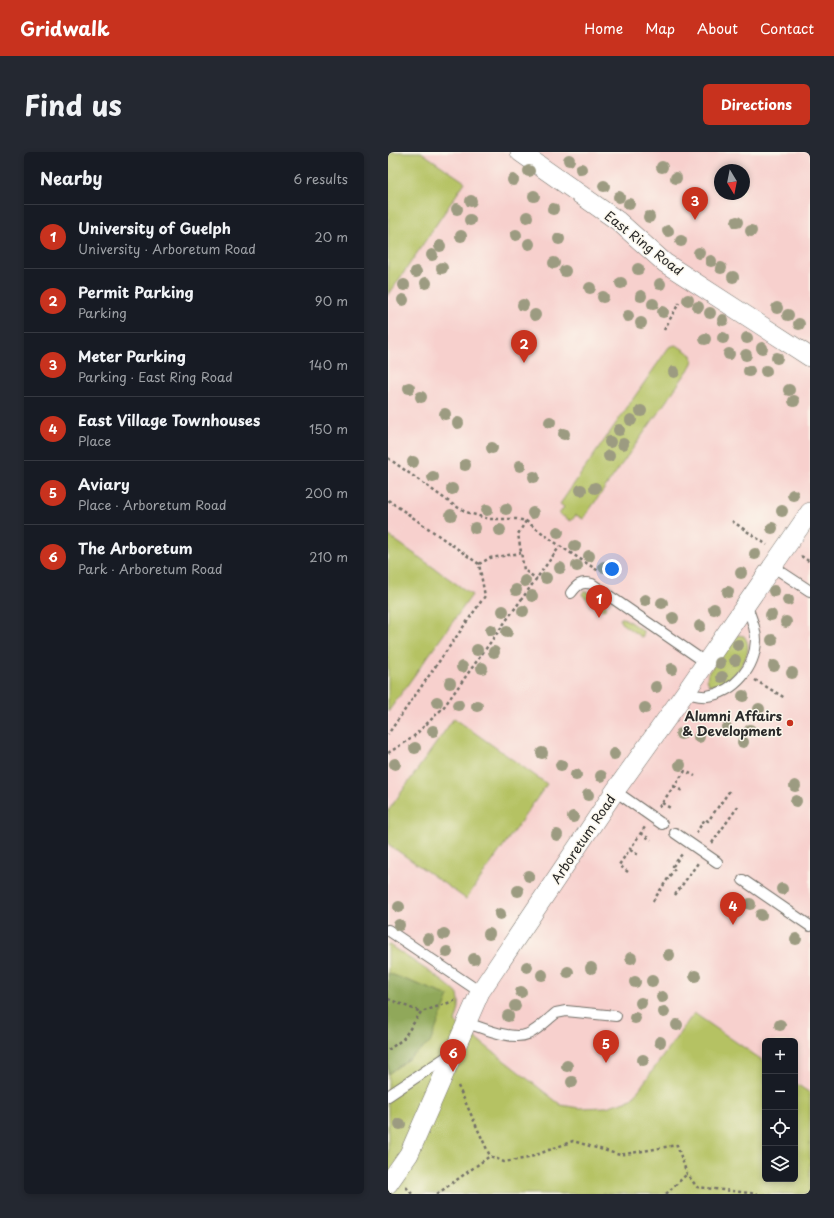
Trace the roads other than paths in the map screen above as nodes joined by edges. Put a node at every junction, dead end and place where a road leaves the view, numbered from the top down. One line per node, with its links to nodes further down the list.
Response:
1 (520, 152): 2 (street, East Ring Road)
2 (810, 358)
3 (810, 512): 4 (street, Arboretum Road)
4 (772, 557): 5 (lane); 7 (street, Arboretum Road)
5 (810, 592)
6 (572, 593): 8 (lane)
7 (746, 604): 8 (street, Arboretum Road); 9 (lane)
8 (705, 662): 9 (street, Arboretum Road)
9 (685, 693): 10 (street, Arboretum Road)
10 (615, 791): 11 (lane); 17 (street, Arboretum Road)
11 (662, 824)
12 (675, 833): 13 (lane)
13 (717, 862)
14 (744, 880): 15 (lane)
15 (810, 926)
16 (388, 930): 17 (lane)
17 (480, 992): 19 (street, Arboretum Road)
18 (616, 1016): 19 (lane)
19 (467, 1023): 20 (street, Arboretum Road)
20 (452, 1058): 21 (lane); 22 (street, Arboretum Road)
21 (388, 1096)
22 (388, 1184)

